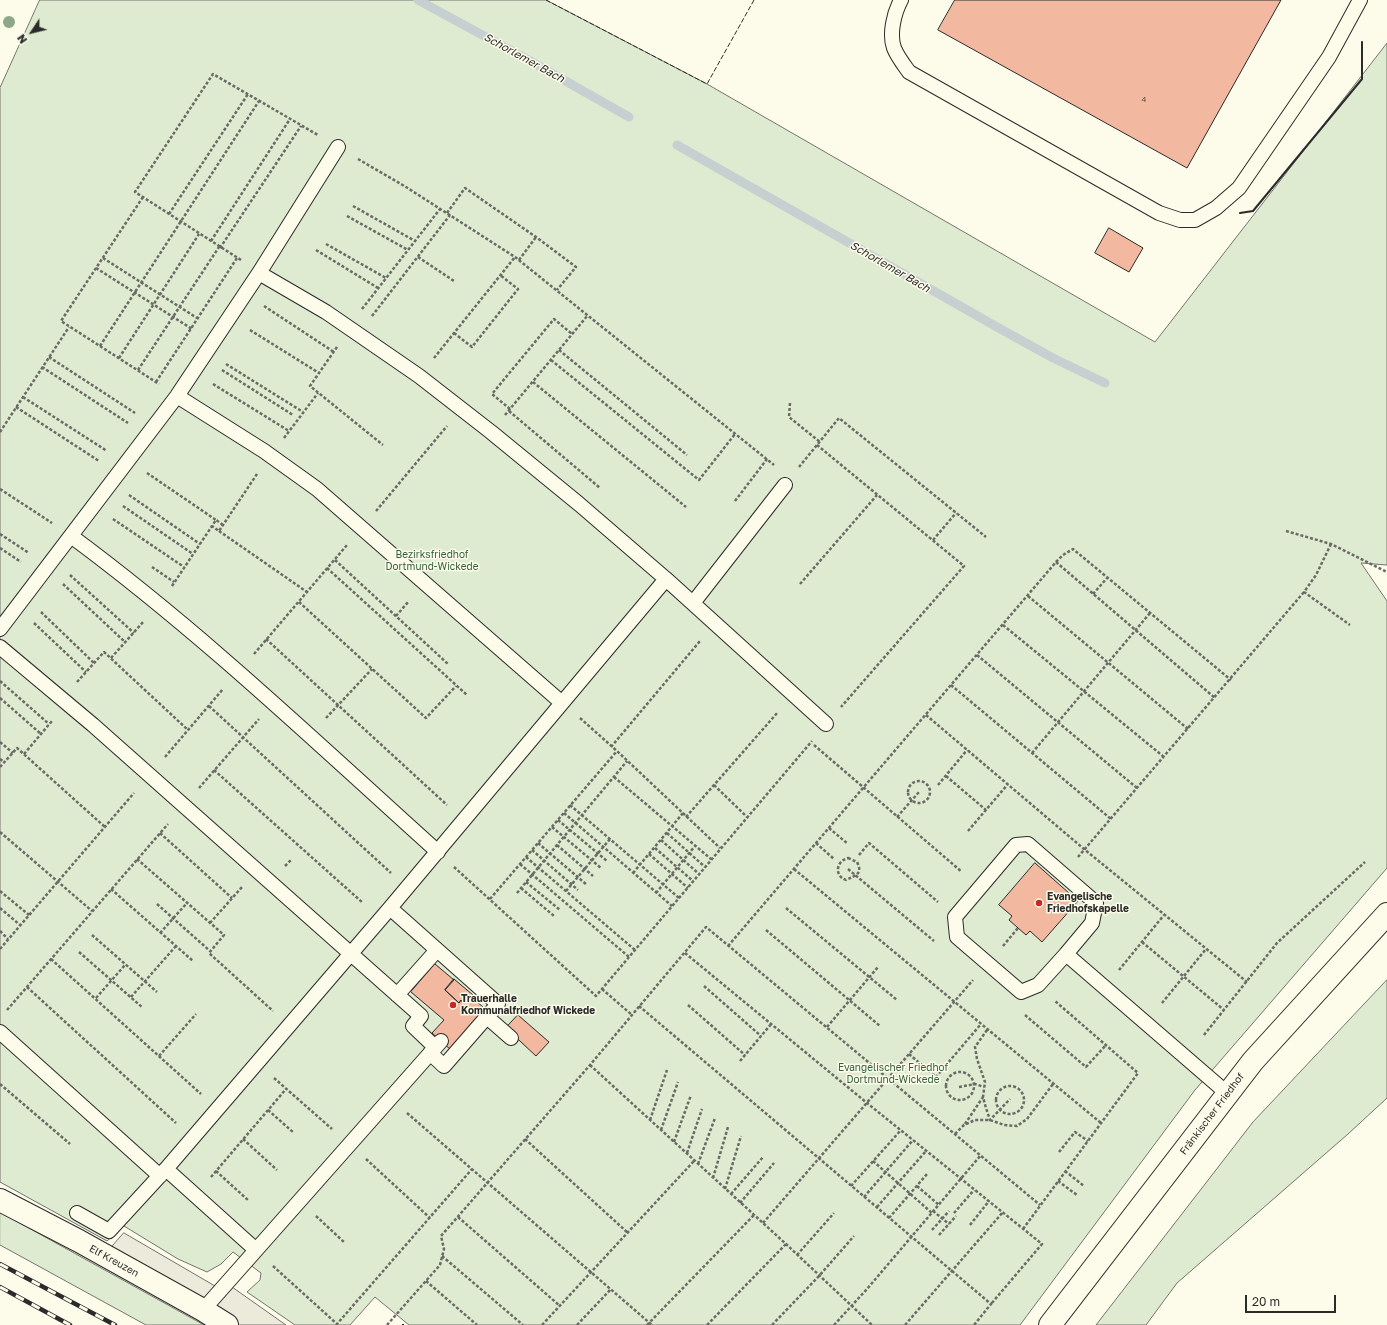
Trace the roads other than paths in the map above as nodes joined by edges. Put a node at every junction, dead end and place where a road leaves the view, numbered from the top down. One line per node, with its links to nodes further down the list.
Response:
1 (901, 0): 2 (lane)
2 (1360, 0)
3 (338, 147): 4 (lane)
4 (259, 273): 5 (lane); 8 (lane)
5 (177, 396): 7 (lane); 12 (lane)
6 (788, 482): 9 (lane)
7 (71, 536): 10 (lane); 14 (lane)
8 (666, 579): 9 (lane); 12 (lane)
9 (693, 603): 13 (lane)
10 (0, 629)
11 (0, 647): 19 (lane)
12 (562, 702): 14 (lane)
13 (826, 724)
14 (438, 852): 15 (lane)
15 (390, 908): 17 (lane); 19 (lane)
16 (1387, 914): 25 (street, Fränkischer Friedhof)
17 (436, 950): 20 (lane); 21 (lane)
18 (1066, 954): 18 (lane); 25 (lane)
19 (351, 955): 20 (lane); 26 (lane)
20 (397, 995): 24 (lane)
21 (487, 1017): 23 (lane); 24 (lane)
22 (0, 1032): 26 (lane)
23 (511, 1038)
24 (435, 1047): 31 (lane)
25 (1228, 1094): 34 (street, Fränkischer Friedhof)
26 (163, 1173): 29 (lane); 31 (lane)
27 (0, 1200): 30 (street, Elf Kreuzen)
28 (77, 1212): 29 (lane)
29 (94, 1222): 30 (lane)
30 (79, 1241): 32 (street, Elf Kreuzen)
31 (256, 1250): 32 (lane)
32 (203, 1310): 33 (street, Elf Kreuzen)
33 (227, 1325)
34 (1050, 1325)

